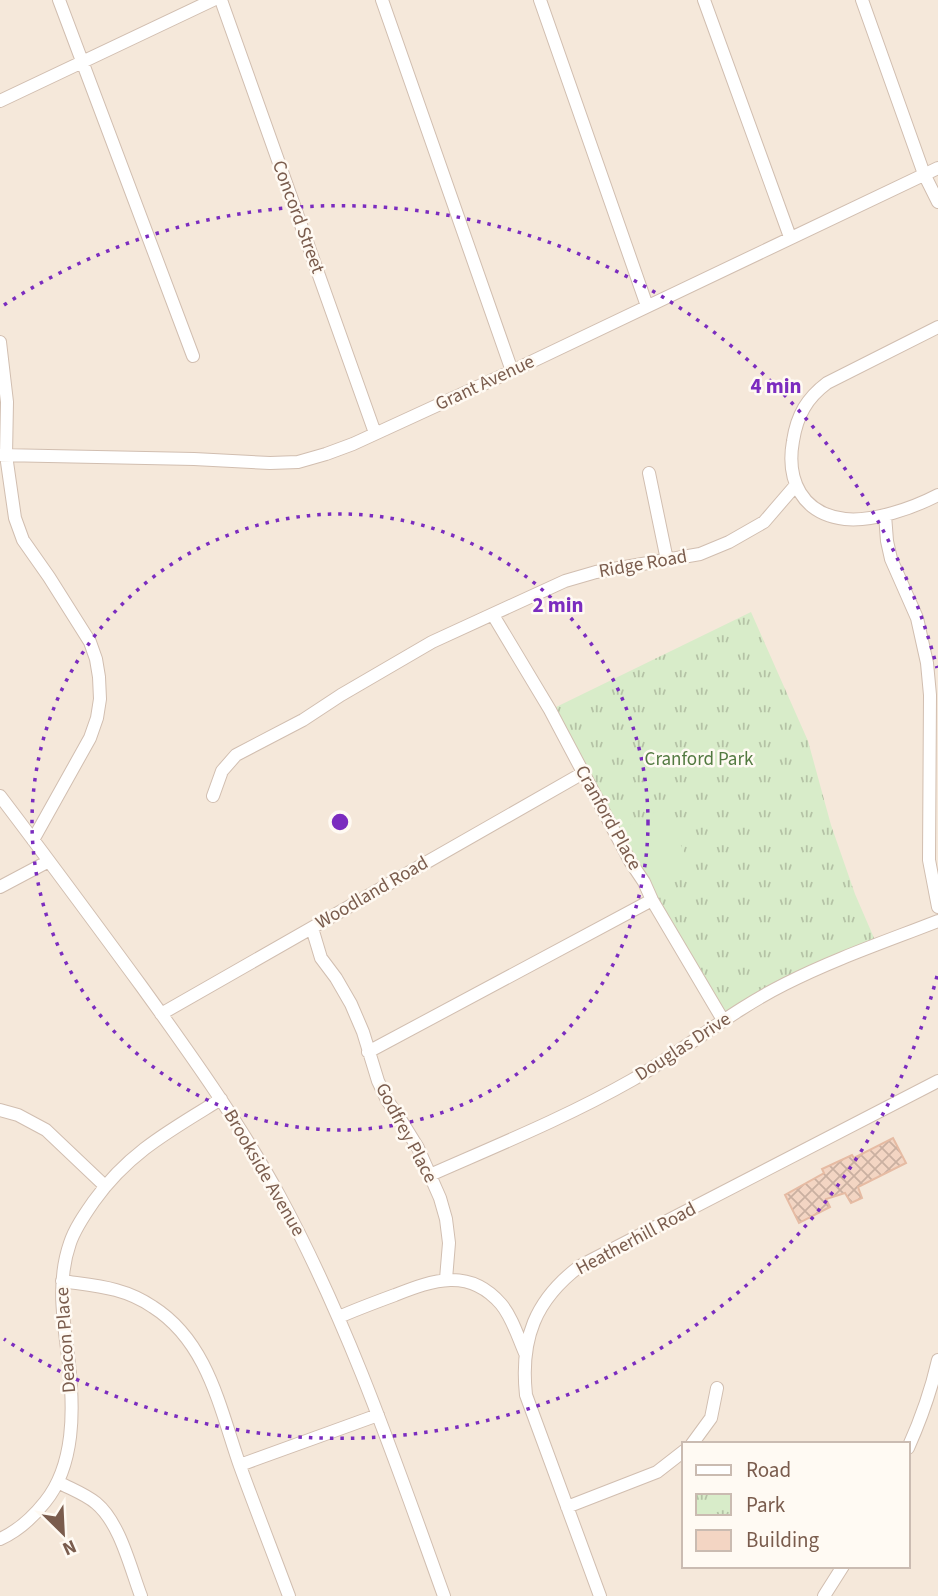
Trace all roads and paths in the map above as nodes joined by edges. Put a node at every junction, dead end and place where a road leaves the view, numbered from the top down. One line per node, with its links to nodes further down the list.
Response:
1 (59, 0): 8 (street)
2 (213, 0): 8 (street)
3 (221, 0): 19 (street, Concord Street)
4 (382, 0): 18 (street)
5 (540, 0): 14 (street)
6 (704, 0): 13 (street)
7 (862, 0): 11 (street)
8 (82, 62): 9 (street); 17 (street)
9 (0, 101)
10 (938, 168): 11 (street, Grant Avenue)
11 (924, 174): 12 (street); 13 (street, Grant Avenue)
12 (938, 202)
13 (790, 237): 14 (street, Grant Avenue)
14 (647, 306): 18 (street, Grant Avenue)
15 (938, 327): 22 (street)
16 (0, 342): 20 (street)
17 (193, 356)
18 (512, 371): 19 (street, Grant Avenue)
19 (375, 433): 20 (street, Grant Avenue)
20 (3, 455): 30 (street)
21 (649, 473): 25 (street)
22 (795, 486): 24 (street); 25 (street, Ridge Road)
23 (938, 495): 24 (street)
24 (885, 515): 31 (street)
25 (667, 560): 26 (street, Ridge Road)
26 (493, 615): 27 (street, Cranford Place); 29 (street, Ridge Road)
27 (583, 773): 34 (street, Cranford Place); 37 (street, Woodland Road)
28 (0, 796): 30 (street, Brookside Avenue)
29 (212, 796)
30 (33, 840): 32 (street, Brookside Avenue)
31 (934, 859): 35 (street)
32 (49, 861): 33 (street); 38 (street, Brookside Avenue)
33 (0, 887)
34 (652, 900): 39 (street, Cranford Place); 40 (street)
35 (938, 906)
36 (938, 921): 39 (street, Douglas Drive)
37 (312, 928): 38 (street, Woodland Road); 40 (street, Godfrey Place)
38 (161, 1014): 42 (street, Brookside Avenue)
39 (723, 1020): 44 (street, Douglas Drive)
40 (368, 1052): 44 (street, Godfrey Place)
41 (938, 1081): 49 (street, Heatherhill Road)
42 (221, 1099): 45 (street, Deacon Place); 48 (street, Brookside Avenue)
43 (0, 1110): 45 (street)
44 (430, 1175): 46 (street, Godfrey Place)
45 (105, 1186): 47 (street, Deacon Place)
46 (446, 1279): 48 (street); 49 (street)
47 (62, 1281): 57 (street); 58 (street, Deacon Place)
48 (339, 1317): 53 (street, Brookside Avenue)
49 (525, 1353): 59 (street, Heatherhill Road)
50 (938, 1360): 52 (street)
51 (717, 1388): 54 (street)
52 (932, 1409): 55 (street)
53 (378, 1415): 57 (street); 64 (street, Brookside Avenue)
54 (693, 1442)
55 (910, 1445)
56 (682, 1453): 59 (street)
57 (240, 1465): 63 (street)
58 (58, 1482): 60 (street, Deacon Place); 62 (street)
59 (567, 1507): 65 (street, Heatherhill Road)
60 (0, 1539)
61 (842, 1568): 66 (street)
62 (141, 1596)
63 (289, 1596)
64 (444, 1596)
65 (600, 1596)
66 (824, 1596)

